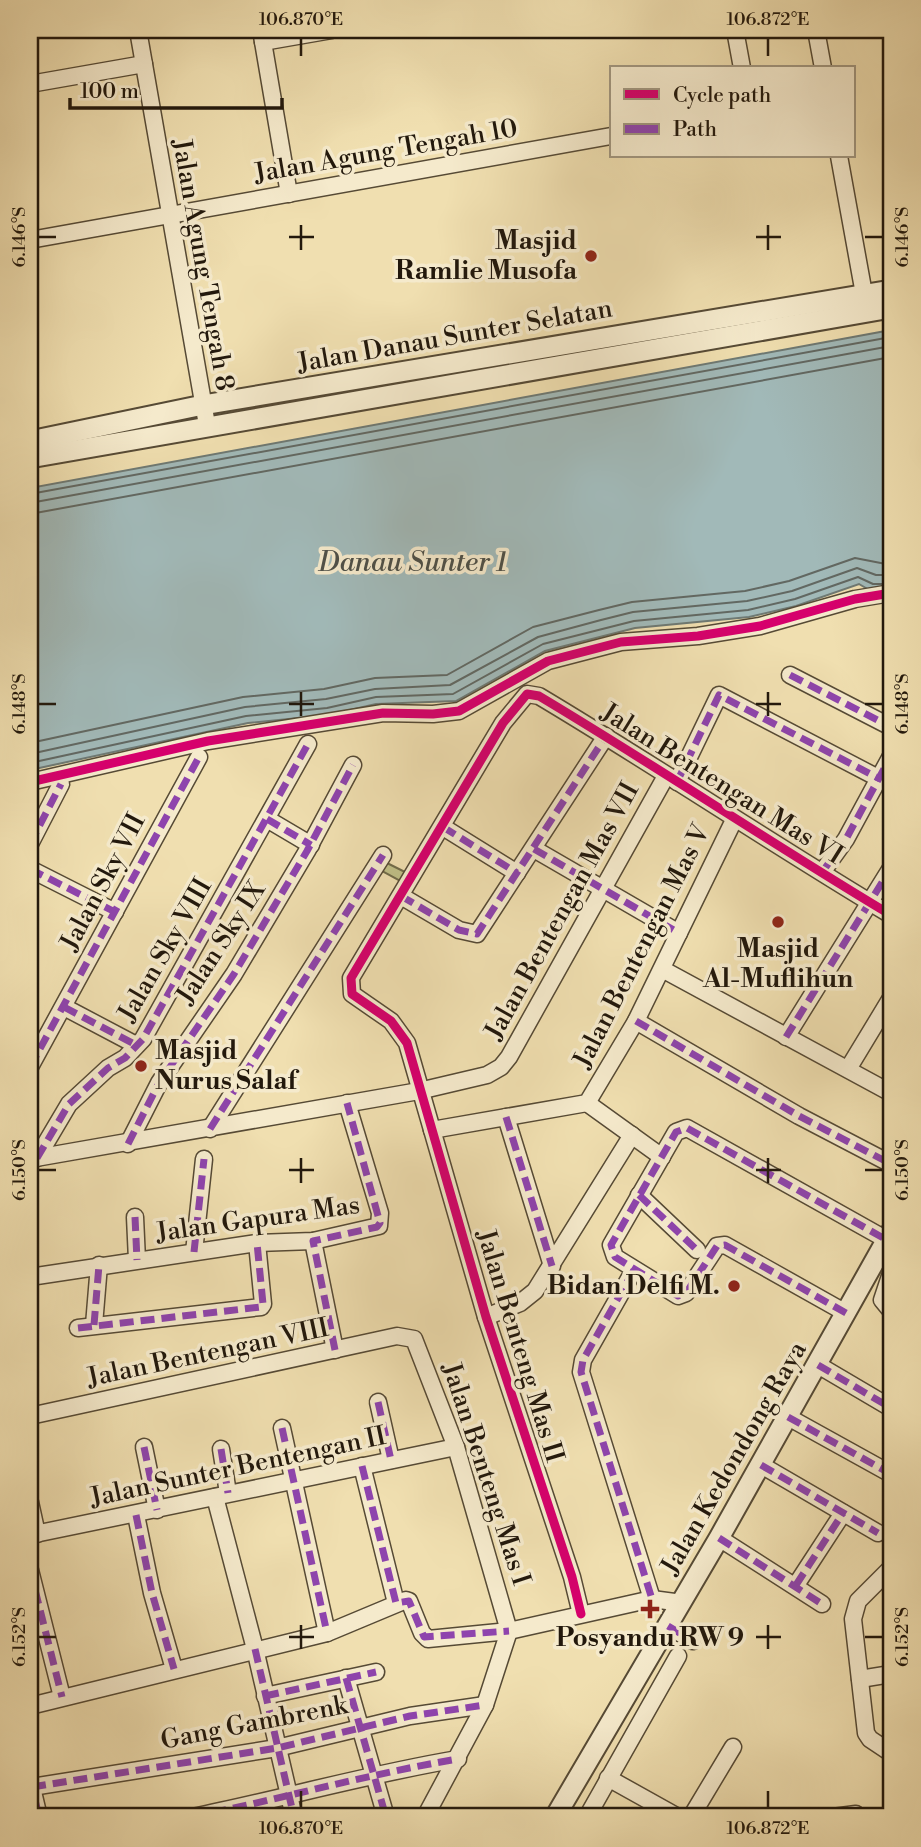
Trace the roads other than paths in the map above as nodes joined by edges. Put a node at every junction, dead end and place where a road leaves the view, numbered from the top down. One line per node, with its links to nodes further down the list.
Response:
1 (138, 30): 6 (street, Jalan Agung Tengah 8)
2 (332, 30): 5 (street)
3 (735, 30): 7 (street)
4 (816, 30): 8 (street)
5 (262, 36): 12 (street)
6 (144, 64): 9 (street); 13 (street, Jalan Agung Tengah 8)
7 (742, 66)
8 (823, 66)
9 (30, 84)
10 (610, 136): 12 (street, Jalan Agung Tengah 10)
11 (839, 158): 16 (street)
12 (289, 194): 13 (street, Jalan Agung Tengah 10)
13 (170, 215): 14 (street, Jalan Agung Tengah 10); 18 (street, Jalan Agung Tengah 8)
14 (30, 240)
15 (891, 290): 16 (street, Jalan Danau Sunter Selatan)
16 (864, 294): 18 (street, Jalan Danau Sunter Selatan)
17 (891, 308): 19 (street, Jalan Danau Sunter Selatan)
18 (203, 405): 19 (street, Jalan Agung Tengah 8); 20 (street, Jalan Danau Sunter Selatan)
19 (206, 425): 21 (street, Jalan Danau Sunter Selatan)
20 (30, 442)
21 (30, 458)
22 (891, 593): 32 (street)
23 (790, 675): 24 (street)
24 (891, 727)
25 (606, 736): 30 (street, Jalan Bentengan Mas VI); 36 (street, Jalan Bentengan Mas VI); 39 (street)
26 (308, 744): 34 (street, Jalan Sky VIII)
27 (891, 755): 31 (street)
28 (199, 757): 48 (street, Jalan Sky VII)
29 (353, 765): 38 (street, Jalan Sky IX)
30 (671, 779): 31 (street, Jalan Bentengan Mas VII); 35 (street, Jalan Bentengan Mas VI); 45 (street, Jalan Bentengan Mas VII)
31 (880, 779): 43 (street)
32 (30, 782)
33 (61, 784): 37 (street)
34 (267, 819): 38 (street); 56 (street, Jalan Sky VIII)
35 (734, 820): 43 (street, Jalan Bentengan Mas VI); 50 (street, Jalan Bentengan Mas V)
36 (443, 827): 44 (street); 46 (street)
37 (30, 844)
38 (311, 845): 67 (street, Jalan Sky IX)
39 (534, 849): 44 (street); 45 (street)
40 (383, 855): 64 (street)
41 (891, 868): 47 (street)
42 (30, 869): 48 (street)
43 (823, 871): 47 (street, Jalan Bentengan Mas VI)
44 (517, 873): 46 (street)
45 (605, 888): 50 (street); 59 (street, Jalan Bentengan Mas VII)
46 (401, 896): 59 (street)
47 (871, 903): 49 (street, Jalan Bentengan Mas VI); 55 (street)
48 (115, 912): 53 (street, Jalan Sky VII)
49 (891, 915)
50 (679, 933): 51 (street, Jalan Bentengan Mas V)
51 (662, 969): 54 (street, Jalan Bentengan Mas V); 55 (street)
52 (891, 998): 58 (street)
53 (64, 1007): 56 (street); 57 (street, Jalan Sky VII)
54 (636, 1021): 62 (street, Jalan Bentengan Mas V); 71 (street)
55 (786, 1037): 58 (street)
56 (136, 1045): 69 (street, Jalan Sky VIII)
57 (30, 1067)
58 (848, 1069): 60 (street)
59 (419, 1091): 61 (street, Jalan Bentengan Mas VII); 65 (street, Jalan Benteng Mas II)
60 (891, 1093)
61 (347, 1103): 64 (street, Jalan Bentengan Mas VII); 75 (street, Jalan Gapura Mas)
62 (587, 1103): 63 (street, Jalan Bentengan Mas V); 66 (street)
63 (506, 1117): 65 (street, Jalan Bentengan Mas V); 81 (street)
64 (211, 1129): 67 (street, Jalan Bentengan Mas VII)
65 (432, 1130): 87 (street, Jalan Benteng Mas II)
66 (632, 1135): 68 (street); 81 (street)
67 (128, 1144): 69 (street, Jalan Bentengan Mas VII)
68 (662, 1157): 72 (street); 74 (street)
69 (33, 1158)
70 (204, 1159): 78 (street)
71 (891, 1164)
72 (639, 1195): 77 (street); 82 (street)
73 (135, 1217): 79 (street)
74 (889, 1236): 86 (street, Jalan Kedondong Raya)
75 (313, 1241): 76 (street, Jalan Gapura Mas); 89 (street)
76 (257, 1244): 78 (street, Jalan Gapura Mas); 80 (street)
77 (696, 1250)
78 (194, 1252): 79 (street, Jalan Gapura Mas)
79 (137, 1260): 80 (street, Jalan Gapura Mas)
80 (99, 1265): 84 (street, Jalan Gapura Mas)
81 (552, 1266): 87 (street)
82 (635, 1270): 86 (street); 115 (street)
83 (891, 1273): 85 (street)
84 (30, 1276)
85 (891, 1311)
86 (846, 1313): 90 (street, Jalan Kedondong Raya)
87 (486, 1317): 119 (street, Jalan Benteng Mas II)
88 (397, 1336): 89 (street, Jalan Bentengan VIII); 97 (street, Jalan Benteng Mas I)
89 (335, 1350): 93 (street, Jalan Bentengan VIII)
90 (818, 1365): 92 (street); 94 (street, Jalan Kedondong Raya)
91 (378, 1402): 99 (street)
92 (891, 1408)
93 (30, 1416)
94 (788, 1417): 100 (street, Jalan Kedondong Raya); 102 (street)
95 (282, 1427): 103 (street)
96 (144, 1447): 106 (street)
97 (456, 1447): 99 (street, Jalan Sunter Bentengan II); 122 (street, Jalan Benteng Mas I)
98 (221, 1449): 104 (street)
99 (391, 1460): 101 (street, Jalan Sunter Bentengan II)
100 (761, 1465): 107 (street); 111 (street, Jalan Kedondong Raya)
101 (362, 1466): 103 (street, Jalan Sunter Bentengan II); 116 (street)
102 (891, 1474)
103 (294, 1479): 104 (street, Jalan Sunter Bentengan II); 121 (street)
104 (221, 1495): 106 (street, Jalan Sunter Bentengan II); 124 (street)
105 (30, 1502): 110 (street)
106 (158, 1510): 108 (street, Jalan Sunter Bentengan II)
107 (843, 1513): 109 (street); 114 (street)
108 (136, 1515): 110 (street, Jalan Sunter Bentengan II); 126 (street)
109 (878, 1532)
110 (33, 1534)
111 (719, 1538): 114 (street); 117 (street, Jalan Kedondong Raya)
112 (30, 1570): 132 (street)
113 (885, 1574): 130 (street)
114 (796, 1585): 118 (street)
115 (652, 1599): 117 (street); 119 (street)
116 (396, 1603): 121 (street); 122 (street)
117 (682, 1603): 120 (street, Jalan Kedondong Raya)
118 (822, 1604)
119 (582, 1614): 122 (street)
120 (668, 1626): 123 (street); 150 (street, Jalan Kedondong Raya)
121 (327, 1633): 124 (street)
122 (508, 1637): 133 (street)
123 (693, 1641)
124 (255, 1649): 126 (street); 131 (street)
125 (678, 1656): 141 (street)
126 (174, 1670): 132 (street)
127 (376, 1672): 129 (street)
128 (891, 1674): 130 (street)
129 (346, 1678): 131 (street); 135 (street)
130 (860, 1679): 138 (street)
131 (265, 1696): 137 (street)
132 (62, 1697): 134 (street)
133 (485, 1705): 135 (street, Gang Gambrenk); 139 (street)
134 (30, 1706)
135 (361, 1728): 137 (street, Gang Gambrenk); 140 (street)
136 (733, 1747): 153 (street)
137 (276, 1748): 142 (street, Gang Gambrenk); 143 (street)
138 (890, 1753)
139 (458, 1759): 140 (street); 149 (street)
140 (375, 1775): 143 (street); 148 (street)
141 (608, 1778): 151 (street); 152 (street)
142 (31, 1782): 145 (street)
143 (289, 1797): 146 (street); 147 (street)
144 (856, 1815): 154 (street)
145 (39, 1817)
146 (192, 1817)
147 (293, 1817)
148 (386, 1817)
149 (425, 1817)
150 (555, 1817)
151 (587, 1817)
152 (678, 1817)
153 (691, 1817)
154 (833, 1817)

